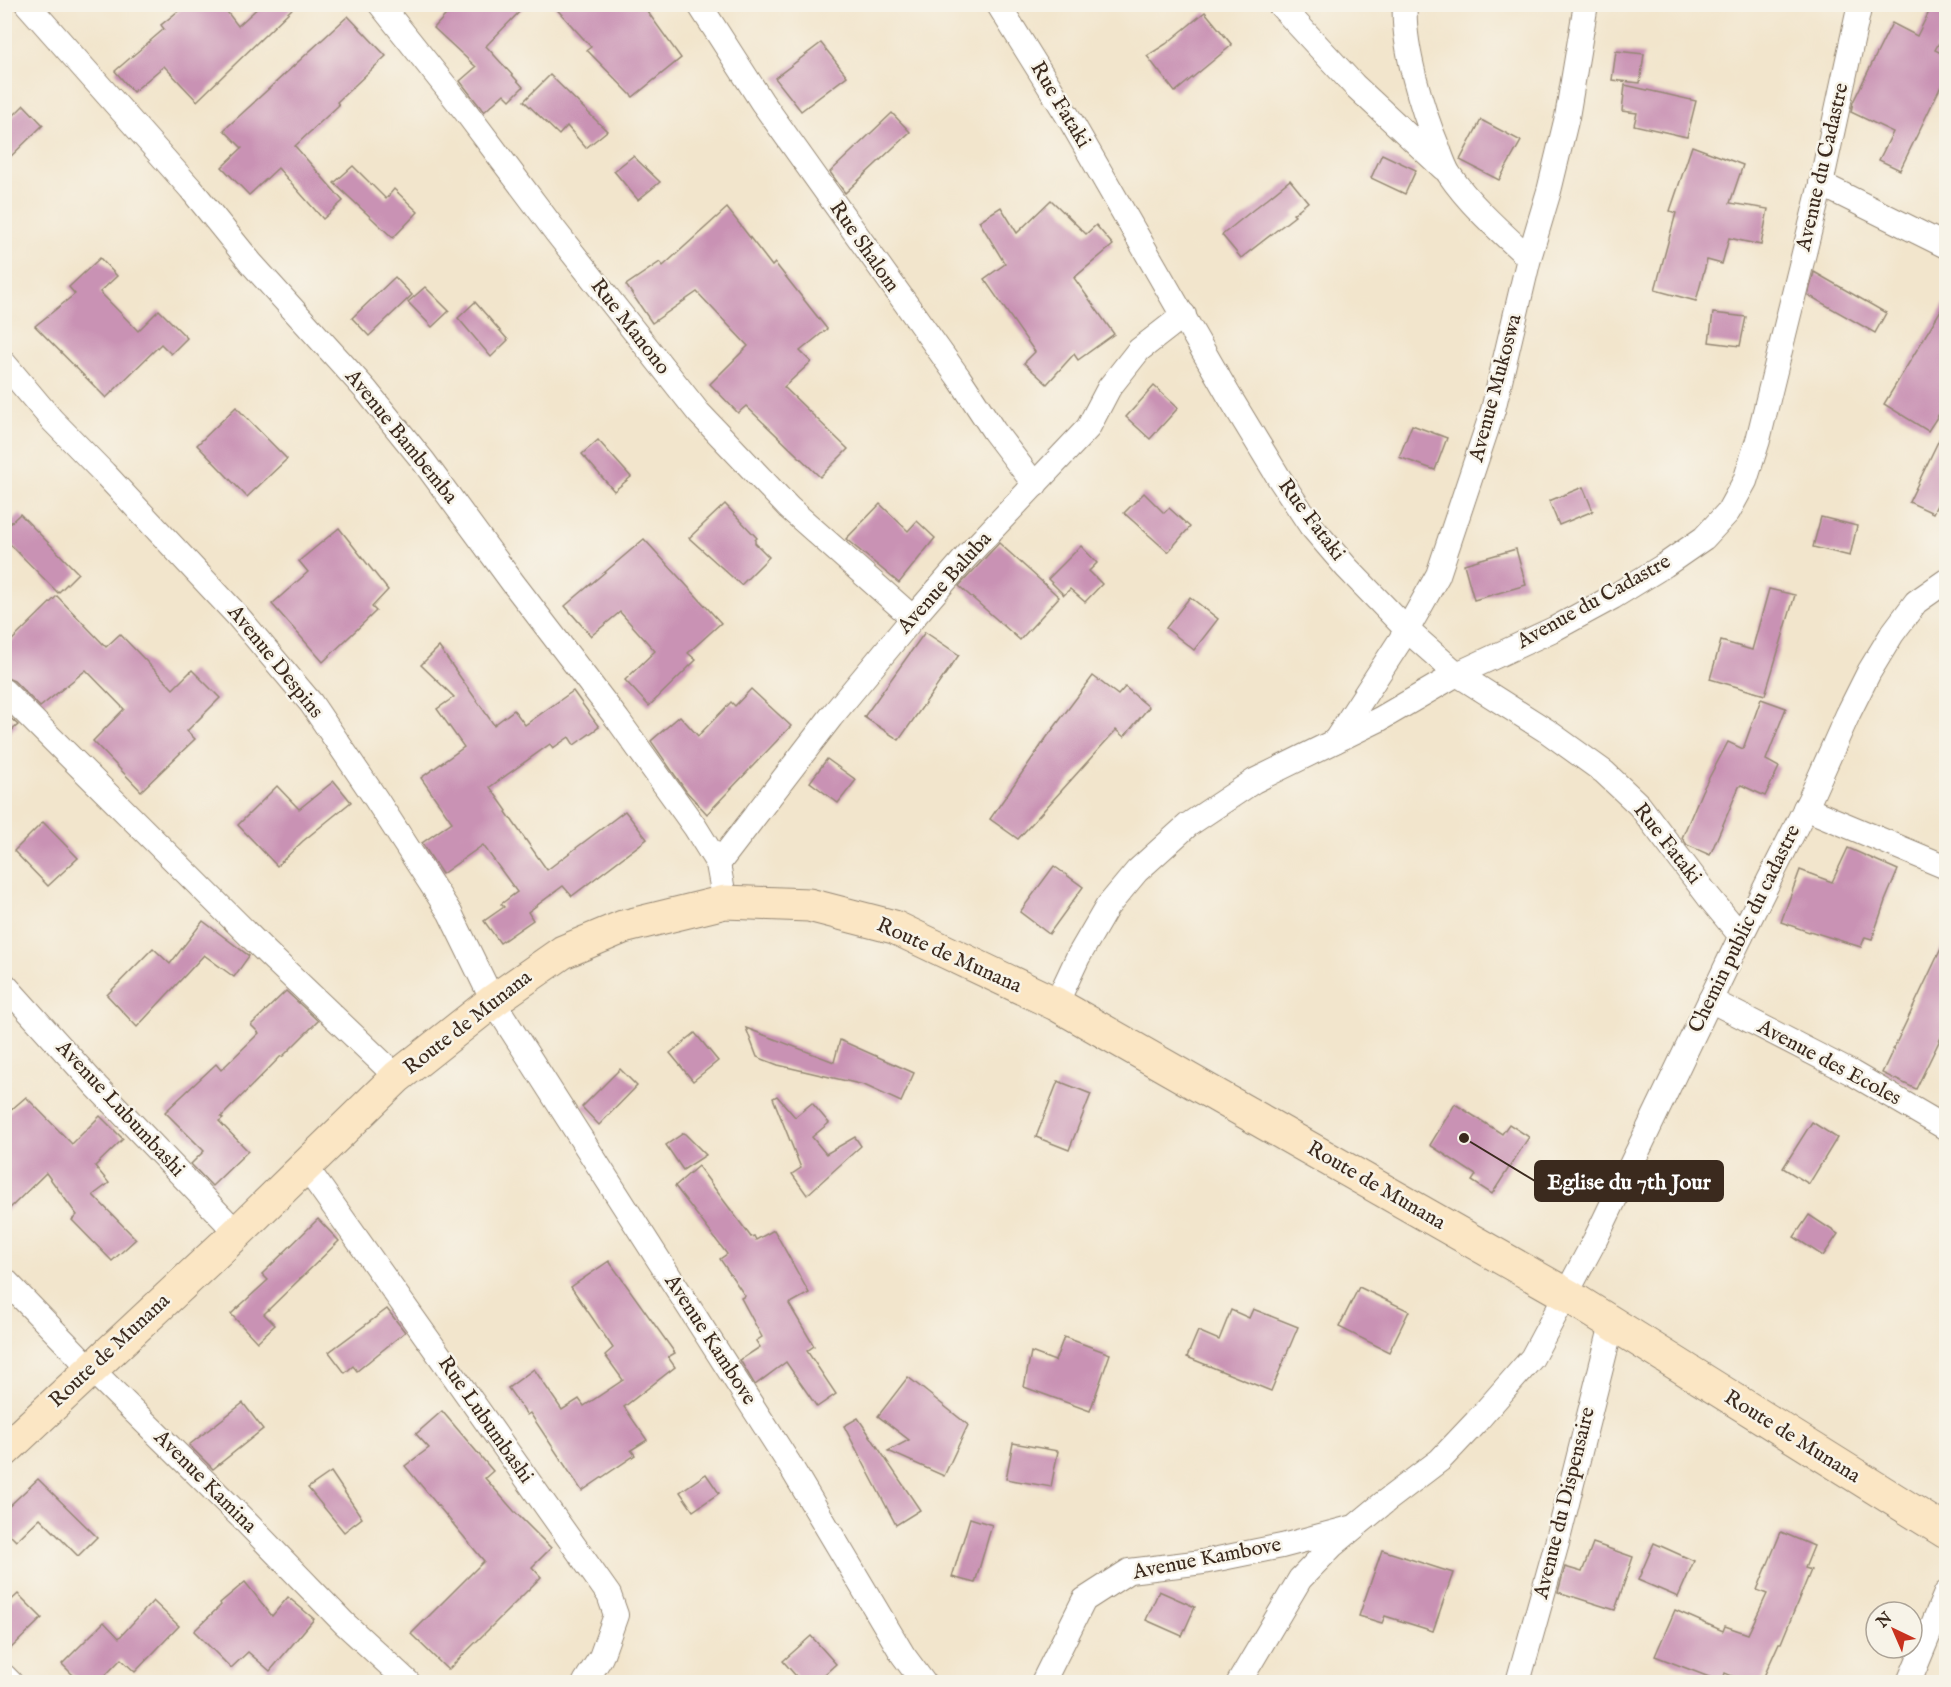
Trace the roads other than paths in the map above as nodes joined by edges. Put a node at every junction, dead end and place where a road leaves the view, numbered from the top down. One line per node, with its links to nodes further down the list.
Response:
1 (27, 4): 23 (street, Avenue Bambemba)
2 (380, 4): 17 (street, Rue Manono)
3 (699, 4): 15 (street, Rue Shalom)
4 (998, 4): 13 (street, Rue Fataki)
5 (1279, 4): 9 (street)
6 (1405, 4): 9 (street)
7 (1586, 4): 12 (street, Avenue Mukoswa)
8 (1860, 4): 10 (street, Avenue du Cadastre)
9 (1448, 172): 12 (street)
10 (1821, 184): 11 (street); 19 (street, Avenue du Cadastre)
11 (1947, 246)
12 (1528, 258): 18 (street, Avenue Mukoswa)
13 (1184, 315): 15 (street, Avenue Baluba); 18 (street, Rue Fataki)
14 (4, 363): 29 (street, Avenue Despins)
15 (1035, 486): 17 (street, Avenue Baluba)
16 (1947, 581): 22 (street, Chemin public du cadastre)
17 (914, 618): 23 (street, Avenue Baluba)
18 (1407, 630): 19 (street, Rue Fataki); 21 (street, Avenue Mukoswa)
19 (1457, 674): 21 (street, Avenue du Cadastre); 26 (street, Rue Fataki)
20 (4, 691): 31 (street)
21 (1334, 743): 30 (street, Avenue du Cadastre)
22 (1805, 808): 24 (street); 26 (street, Chemin public du cadastre)
23 (718, 864): 25 (street, Avenue Bambemba)
24 (1947, 867)
25 (725, 902): 29 (main road, Route de Munana); 30 (main road, Route de Munana)
26 (1741, 936): 28 (street, Chemin public du cadastre)
27 (4, 984): 34 (street, Avenue Lubumbashi)
28 (1710, 1000): 32 (street, Avenue des Ecoles); 36 (street, Chemin public du cadastre)
29 (493, 1001): 31 (main road, Route de Munana); 47 (street, Avenue Kambove)
30 (1056, 1004): 36 (main road, Route de Munana)
31 (397, 1077): 33 (main road, Route de Munana)
32 (1947, 1128)
33 (306, 1167): 34 (main road, Route de Munana); 46 (street, Rue Lubumbashi)
34 (237, 1233): 38 (main road, Route de Munana)
35 (4, 1279): 38 (street, Avenue Kamina)
36 (1567, 1295): 37 (main road, Route de Munana); 40 (street, Chemin public du cadastre)
37 (1612, 1324): 41 (main road, Route de Munana); 50 (street, Avenue du Dispensaire)
38 (91, 1369): 39 (main road, Route de Munana); 45 (street, Avenue Kamina)
39 (4, 1451)
40 (1356, 1527): 48 (street, Avenue Kambove); 49 (street, Chemin public du cadastre)
41 (1947, 1532)
42 (1947, 1593): 51 (street)
43 (4, 1676): 44 (street)
44 (10, 1683)
45 (408, 1683)
46 (585, 1683)
47 (923, 1683)
48 (1042, 1683)
49 (1239, 1683)
50 (1518, 1683)
51 (1908, 1683)

